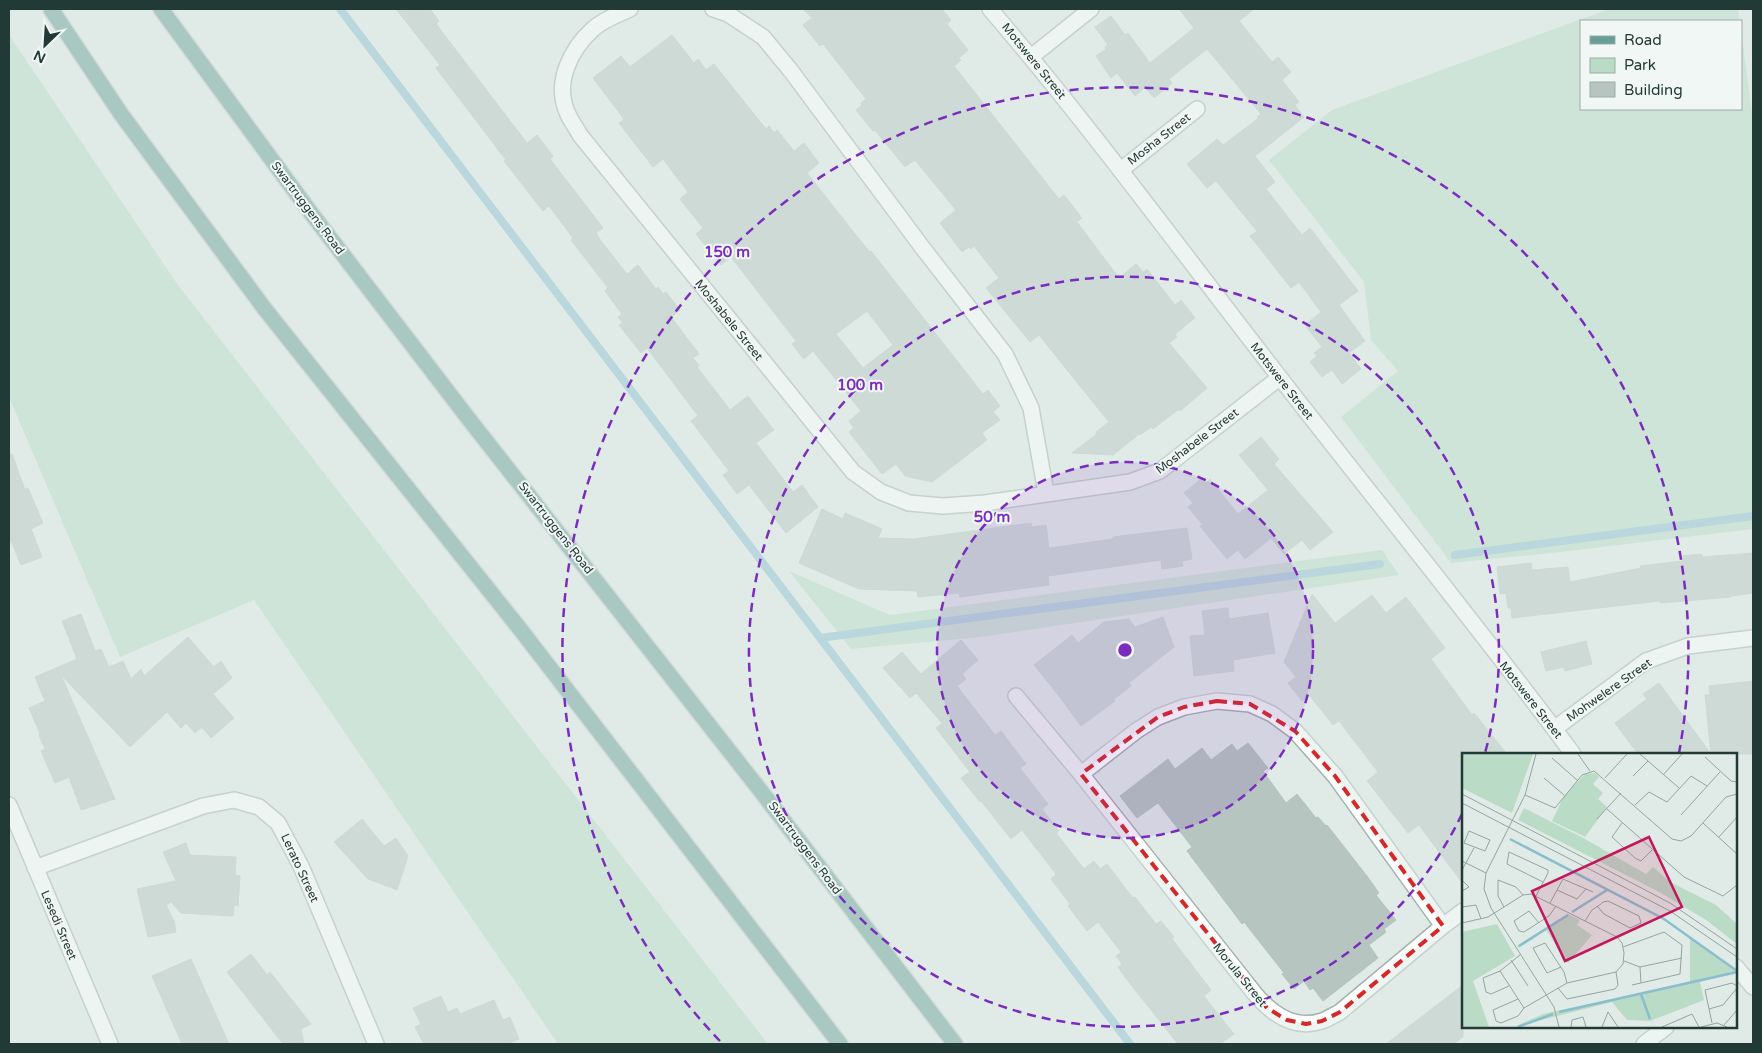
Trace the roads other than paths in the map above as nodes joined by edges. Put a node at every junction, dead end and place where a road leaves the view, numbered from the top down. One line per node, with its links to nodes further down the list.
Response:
1 (51, 9): 26 (main road)
2 (162, 9): 27 (main road, Swartruggens Road)
3 (630, 9): 11 (street, Moshabele Street)
4 (713, 9): 11 (street)
5 (990, 9): 7 (street, Motswere Street)
6 (1091, 9): 7 (street)
7 (1031, 57): 9 (street, Motswere Street)
8 (1197, 109): 9 (street, Mosha Street)
9 (1121, 170): 10 (street, Motswere Street)
10 (1279, 378): 11 (street, Moshabele Street); 14 (street, Motswere Street)
11 (1046, 494)
12 (1753, 638): 14 (street, Mohwelere Street)
13 (1016, 696): 16 (street, Morula Street)
14 (1554, 729): 15 (street, Motswere Street)
15 (1572, 753)
16 (1081, 774): 20 (street); 20 (street, Morula Street)
17 (9, 806): 18 (street, Lesedi Street)
18 (35, 868): 24 (street, Lesedi Street); 25 (street, Lerato Street)
19 (1462, 913): 20 (street, Morula Street)
20 (1443, 926)
21 (1737, 970): 22 (street)
22 (1753, 987)
23 (1665, 1028): 28 (street)
24 (110, 1044)
25 (376, 1044)
26 (840, 1044)
27 (955, 1044)
28 (1644, 1044)

